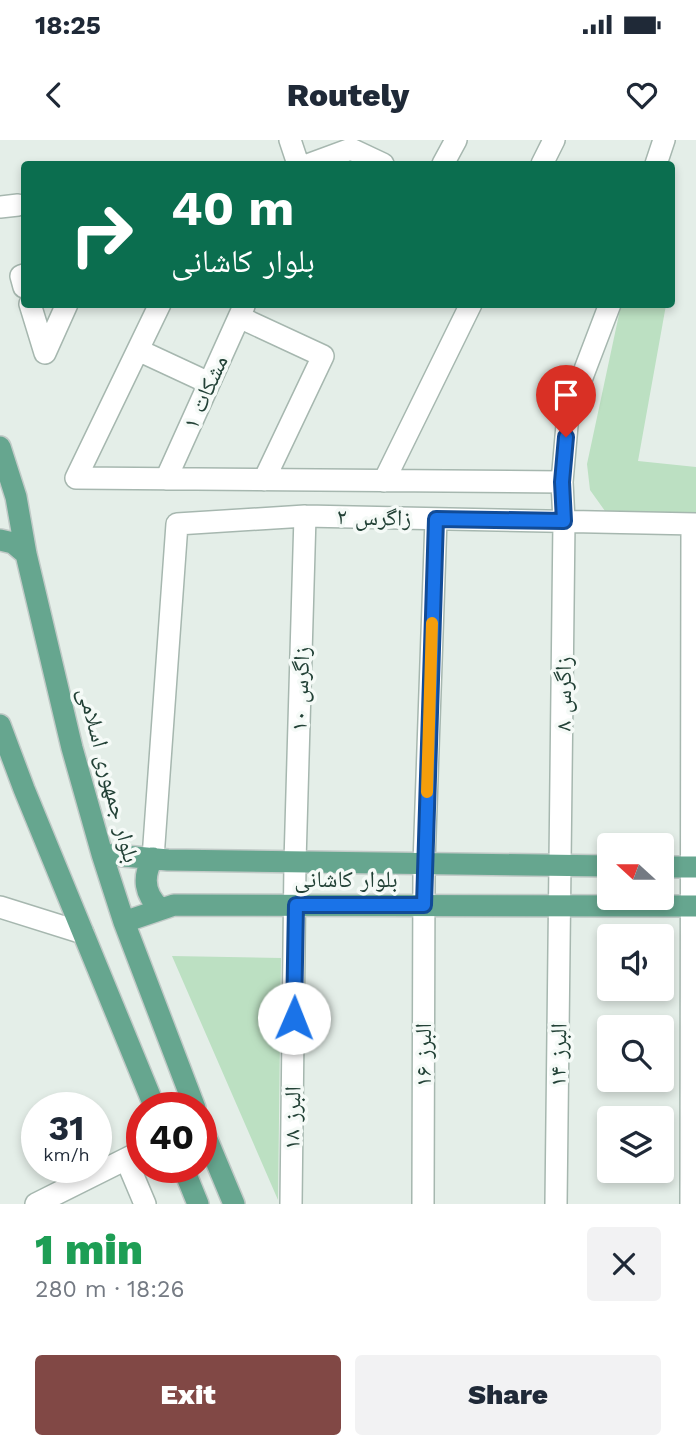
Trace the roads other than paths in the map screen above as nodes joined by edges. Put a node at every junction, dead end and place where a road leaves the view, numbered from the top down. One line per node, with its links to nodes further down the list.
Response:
1 (290, 140): 6 (street)
2 (456, 140): 9 (street)
3 (554, 140): 10 (street)
4 (664, 140): 11 (street)
5 (353, 145): 7 (street); 8 (street)
6 (297, 161)
7 (317, 161)
8 (378, 161)
9 (445, 161)
10 (543, 161)
11 (657, 161)
12 (31, 308): 13 (street)
13 (65, 308)
14 (158, 308): 18 (street)
15 (469, 308): 23 (street)
16 (608, 308): 24 (street, زاگرس ۸)
17 (242, 311): 19 (street, مشکات ۱); 22 (street)
18 (138, 350): 19 (street); 21 (street)
19 (209, 383): 21 (street, مشکات ۱)
20 (0, 447): 30 (main road, بلوار جمهوری اسلامی)
21 (166, 479): 22 (street)
22 (264, 480): 23 (street)
23 (384, 481): 24 (street)
24 (562, 482): 27 (street, زاگرس ۸)
25 (305, 516): 26 (street, زاگرس ۲); 35 (street, زاگرس ۲); 36 (street, زاگرس ۱۰)
26 (436, 519): 27 (street, زاگرس ۲); 37 (street, البرز ۱۶)
27 (564, 521): 28 (street, زاگرس ۲); 38 (street, زاگرس ۸)
28 (694, 524): 41 (street)
29 (0, 540): 30 (main road)
30 (26, 554): 34 (main road, بلوار جمهوری اسلامی)
31 (0, 708): 33 (main road)
32 (0, 725): 33 (main road)
33 (11, 753): 49 (main road)
34 (102, 853): 35 (main road, بلوار کاشانی); 48 (main road, بلوار جمهوری اسلامی)
35 (153, 858): 36 (main road, بلوار کاشانی); 47 (main road)
36 (295, 862): 37 (main road, بلوار کاشانی); 42 (street, زاگرس ۱۰)
37 (424, 864): 38 (main road, بلوار کاشانی); 43 (street, البرز ۱۶)
38 (561, 866): 39 (main road, بلوار کاشانی); 44 (street, زاگرس ۸)
39 (597, 866)
40 (674, 867): 41 (main road)
41 (693, 867): 45 (street)
42 (296, 905): 43 (main road, بلوار کاشانی); 47 (main road, بلوار کاشانی); 60 (street, البرز ۱۸)
43 (424, 905): 44 (main road, بلوار کاشانی); 61 (street, البرز ۱۶)
44 (560, 905): 45 (main road, بلوار کاشانی); 62 (street, البرز ۱۴)
45 (693, 906): 63 (street)
46 (0, 907): 49 (street)
47 (161, 909): 48 (main road, بلوار کاشانی)
48 (124, 922): 51 (main road, بلوار جمهوری اسلامی)
49 (83, 933): 50 (main road)
50 (148, 1092)
51 (189, 1092)
52 (126, 1159): 56 (street)
53 (217, 1163): 59 (main road)
54 (140, 1183): 57 (street)
55 (189, 1183): 58 (main road)
56 (36, 1204)
57 (145, 1204)
58 (198, 1204)
59 (234, 1204)
60 (291, 1204)
61 (423, 1204)
62 (556, 1204)
63 (691, 1204)

